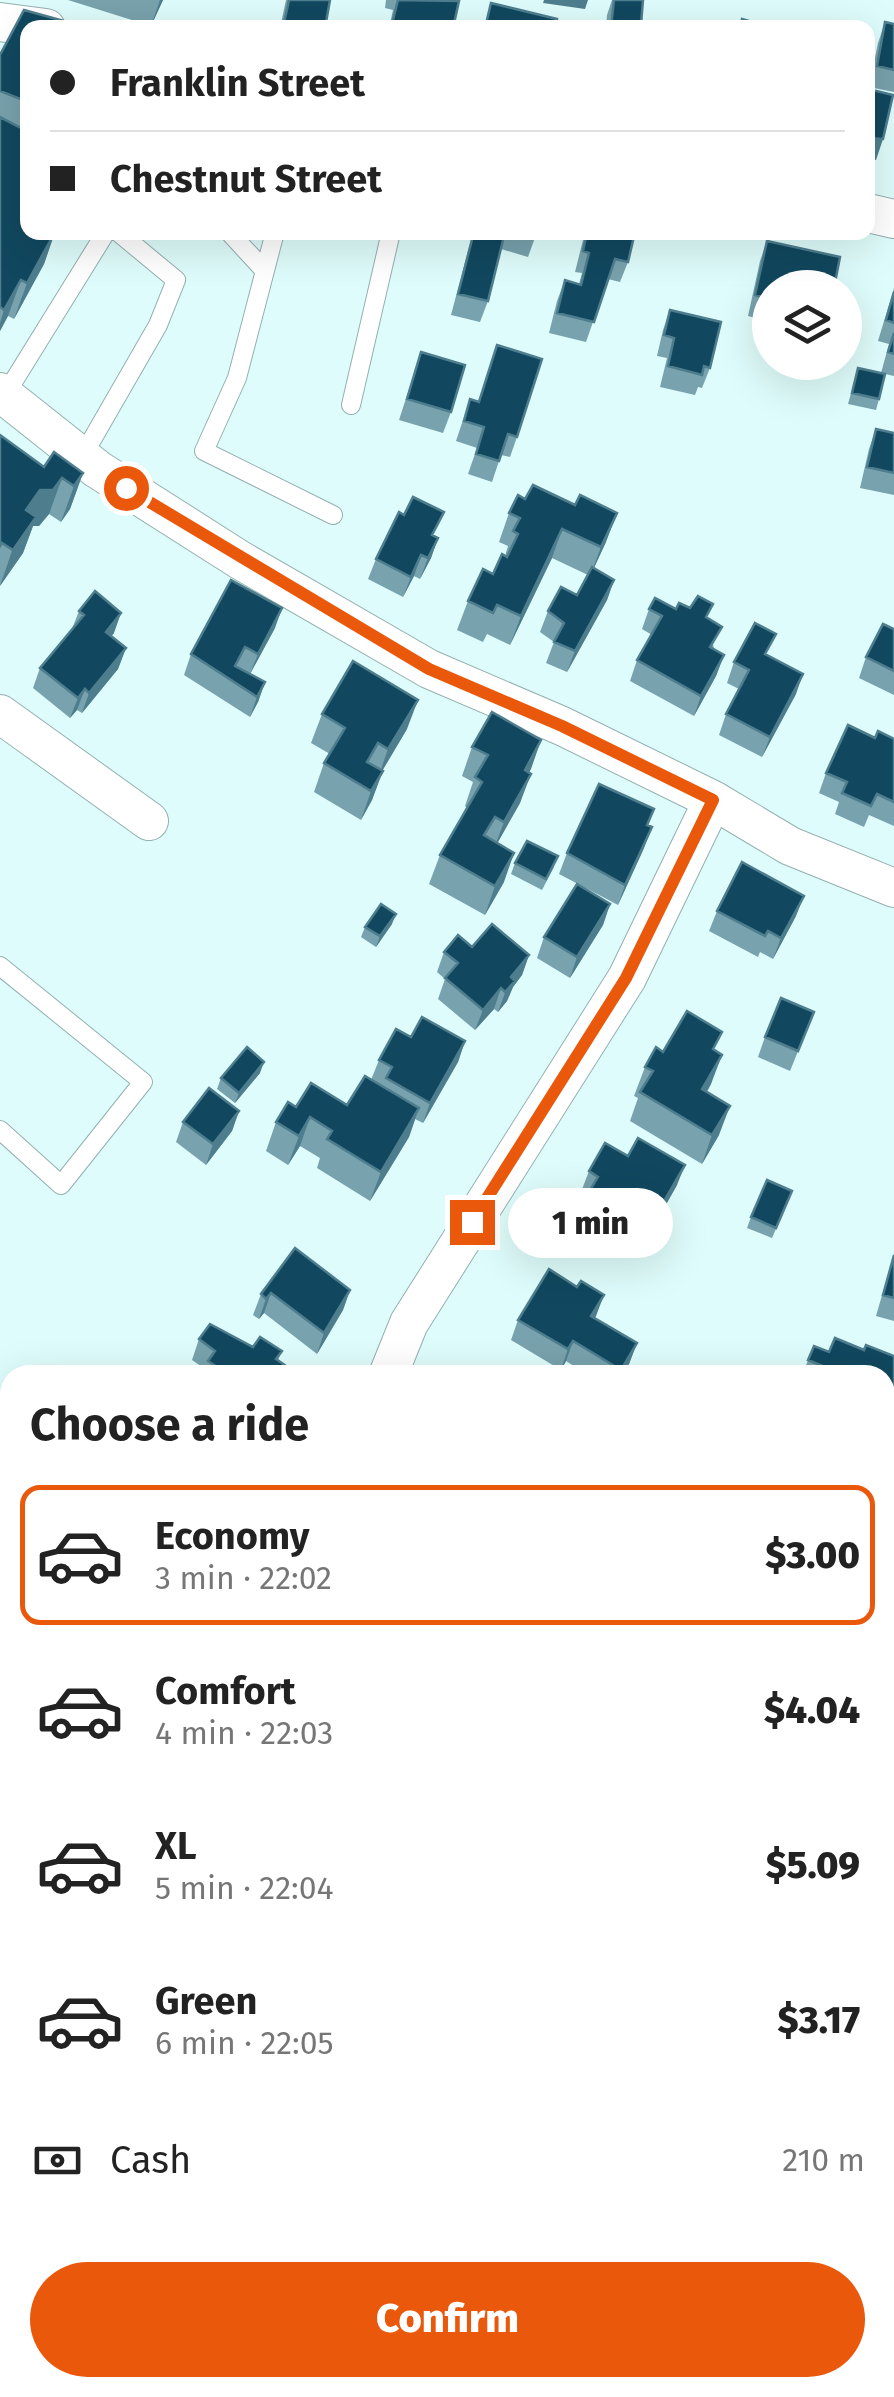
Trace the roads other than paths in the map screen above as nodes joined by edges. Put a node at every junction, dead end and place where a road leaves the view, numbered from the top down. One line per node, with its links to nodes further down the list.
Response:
1 (101, 240): 7 (lane)
2 (128, 240): 9 (lane)
3 (236, 240): 6 (lane)
4 (273, 240): 6 (lane)
5 (390, 240): 8 (lane)
6 (265, 271): 10 (lane)
7 (2, 393): 9 (street)
8 (351, 405)
9 (82, 457): 12 (street)
10 (334, 515)
11 (0, 714): 13 (street)
12 (713, 800): 14 (street); 17 (street)
13 (149, 821)
14 (894, 888)
15 (0, 966): 16 (lane)
16 (0, 1130)
17 (392, 1365)

